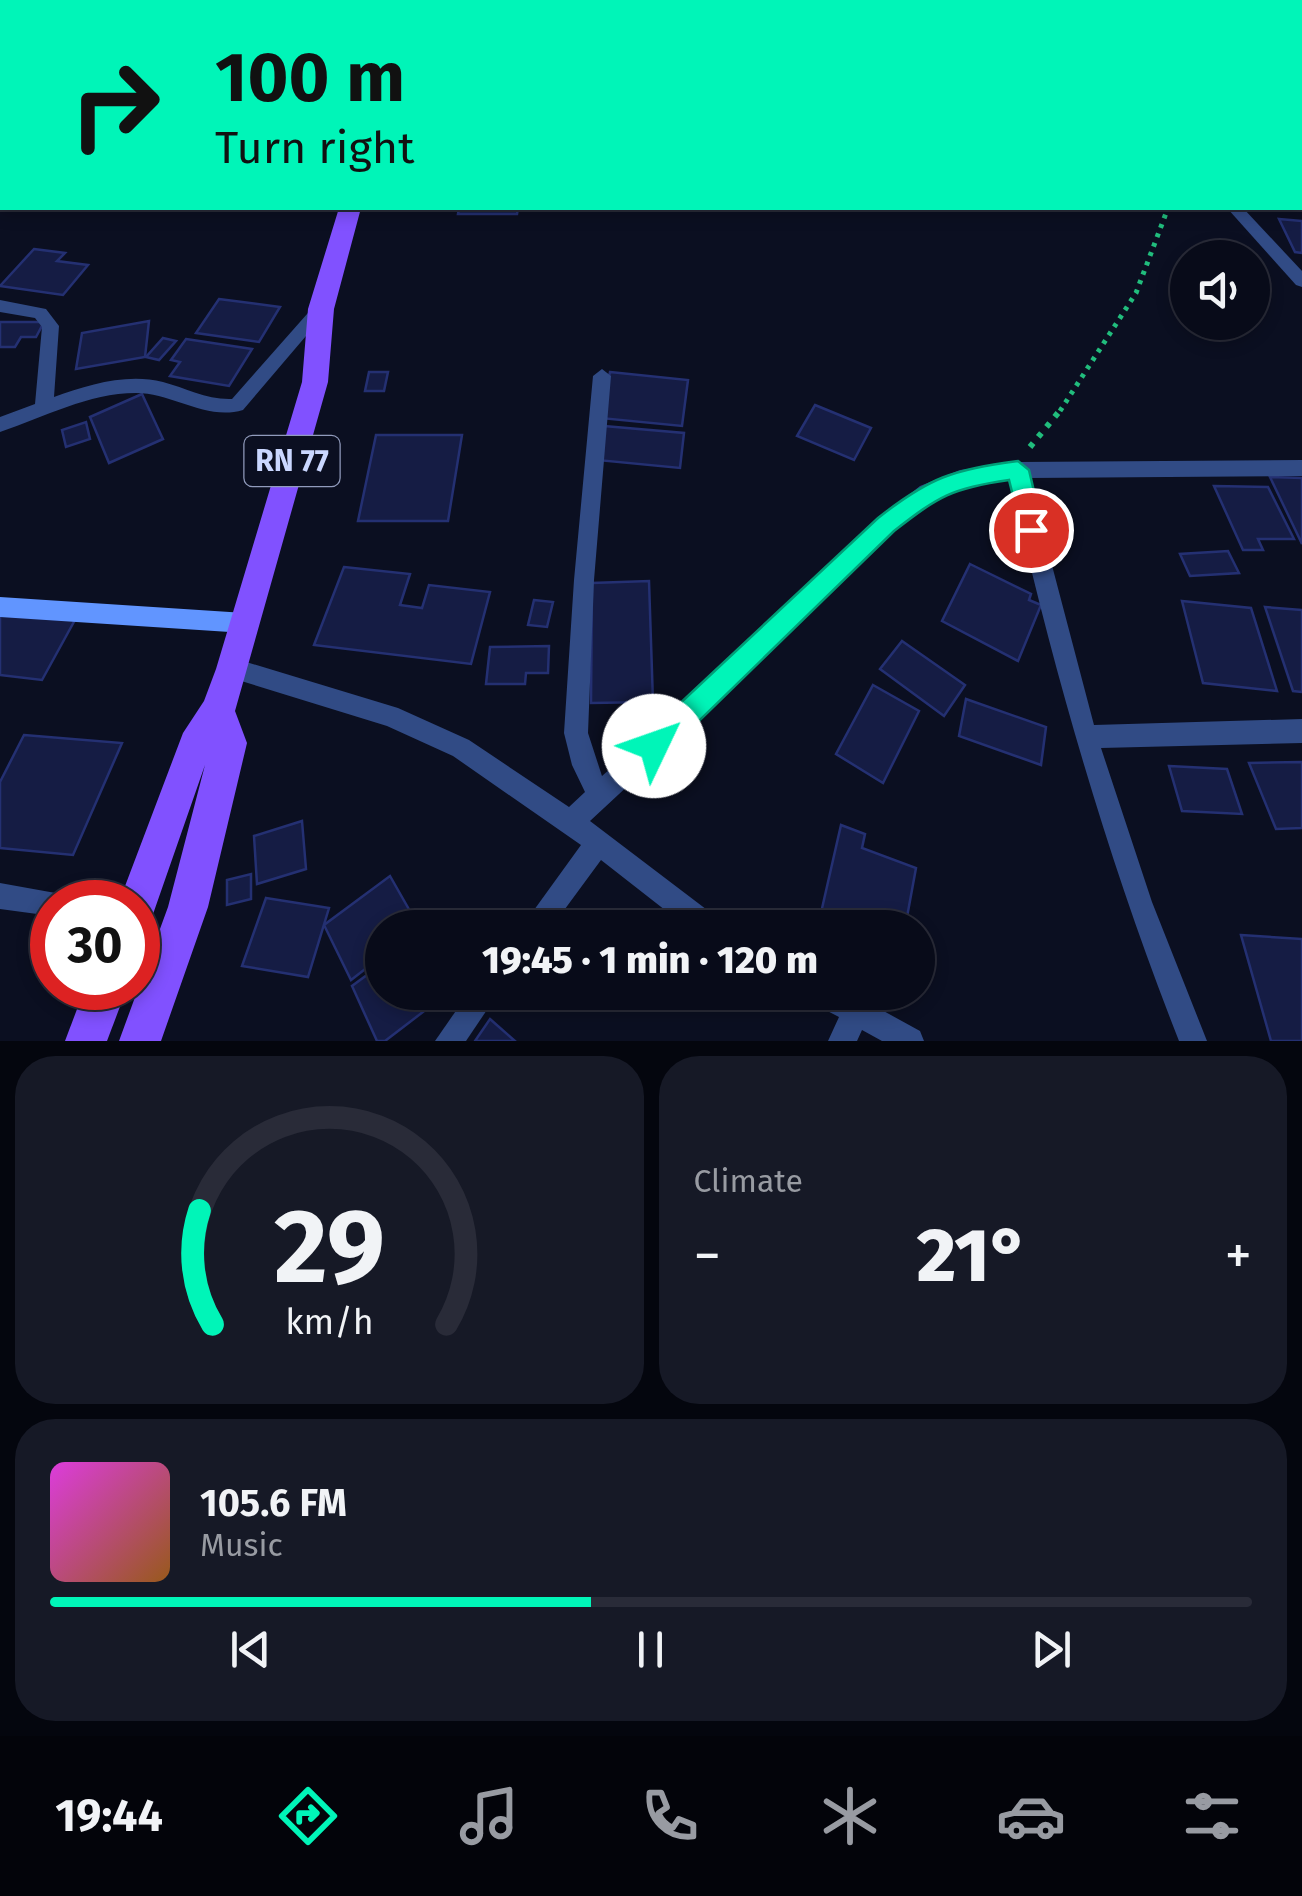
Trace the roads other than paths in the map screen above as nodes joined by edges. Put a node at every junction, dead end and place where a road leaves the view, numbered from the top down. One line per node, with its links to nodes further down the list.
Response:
1 (349, 210): 5 (main road, RN 77)
2 (1237, 210): 3 (street)
3 (1302, 281)
4 (0, 306): 7 (street)
5 (321, 309): 7 (street); 12 (main road, RN 77)
6 (602, 376): 17 (street)
7 (44, 408): 8 (street)
8 (0, 425)
9 (1302, 468): 10 (street)
10 (1018, 470): 16 (street); 17 (street)
11 (0, 607): 12 (street)
12 (245, 623): 13 (main road, RN 77)
13 (233, 669): 14 (main road, RN 77); 18 (street)
14 (218, 711): 20 (main road); 30 (main road, RN 77)
15 (1302, 731): 16 (street)
16 (1087, 737): 34 (street)
17 (599, 796): 18 (street)
18 (570, 822): 19 (street)
19 (599, 842): 23 (street); 24 (street)
20 (146, 880)
21 (0, 896): 22 (street)
22 (30, 900)
23 (548, 910)
24 (687, 910)
25 (98, 1010): 29 (main road)
26 (472, 1010): 31 (street)
27 (852, 1010): 28 (street)
28 (856, 1012): 32 (street); 33 (street)
29 (86, 1041)
30 (140, 1041)
31 (449, 1041)
32 (842, 1041)
33 (910, 1041)
34 (1193, 1041)

